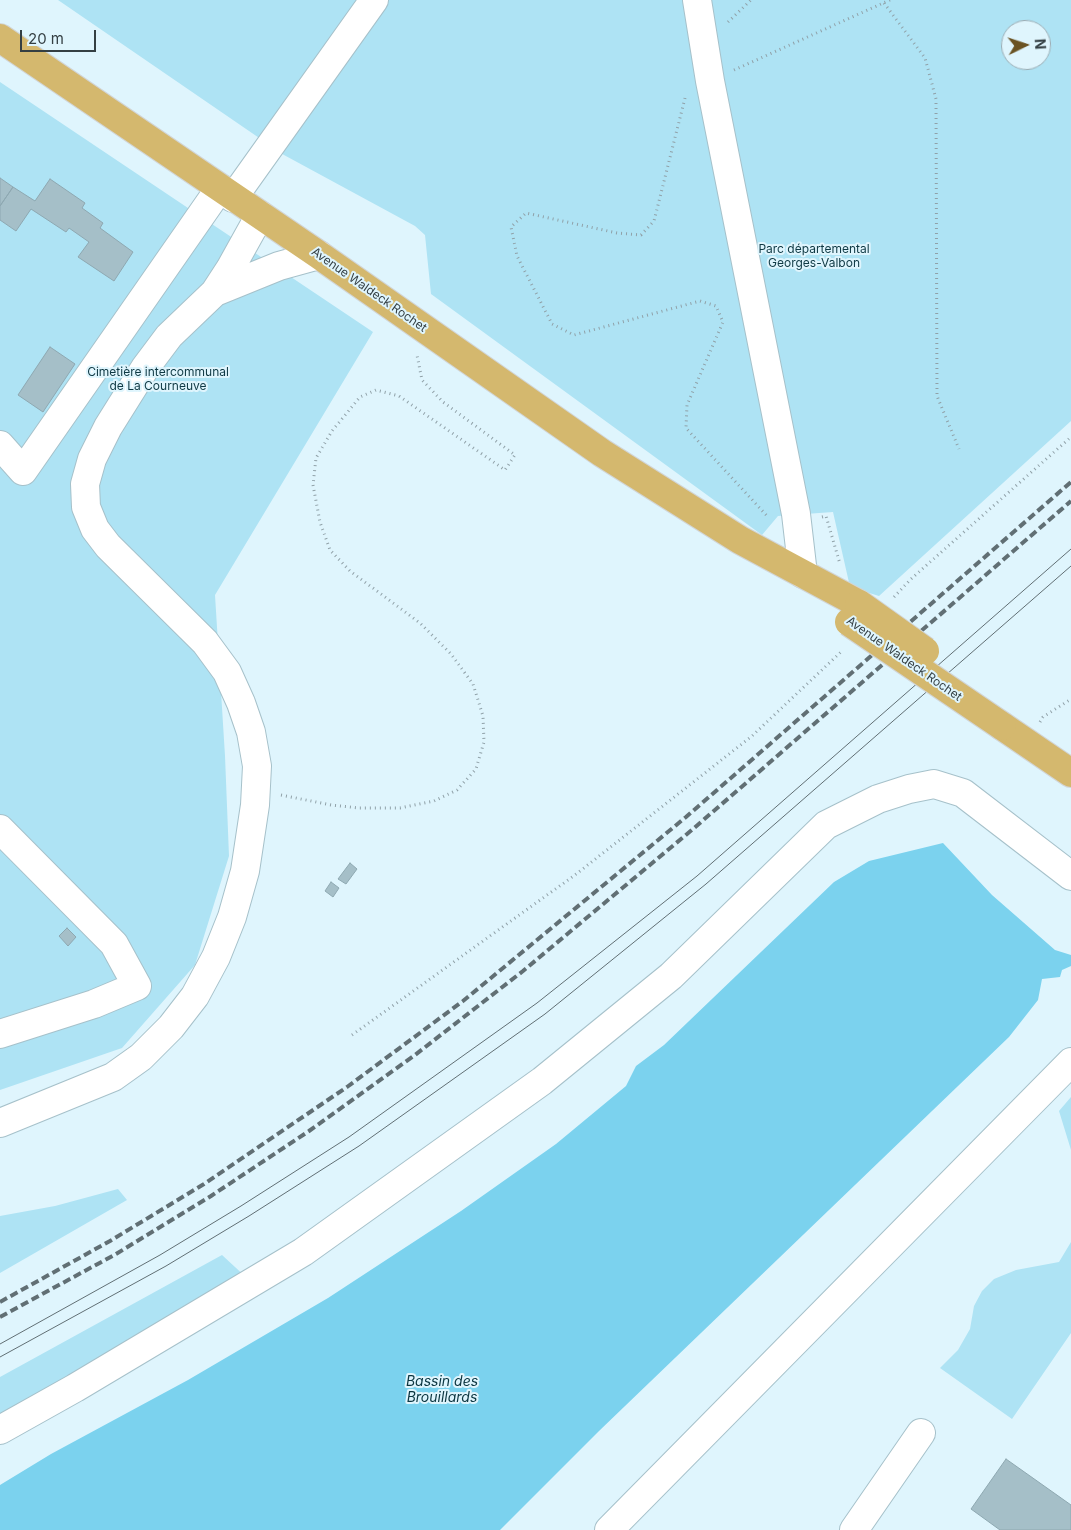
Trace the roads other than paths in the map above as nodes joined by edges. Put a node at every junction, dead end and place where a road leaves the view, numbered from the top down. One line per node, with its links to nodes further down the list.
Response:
1 (374, 0): 4 (lane)
2 (697, 0): 10 (lane)
3 (0, 38): 4 (main road, Avenue Waldeck Rochet)
4 (227, 193): 5 (main road, Avenue Waldeck Rochet); 8 (lane)
5 (260, 215): 6 (main road, Avenue Waldeck Rochet); 7 (lane)
6 (319, 255): 7 (lane); 9 (main road, Avenue Waldeck Rochet)
7 (215, 292): 19 (lane)
8 (0, 445)
9 (740, 540): 10 (main road, Avenue Waldeck Rochet); 11 (main road, Avenue Waldeck Rochet)
10 (803, 574): 11 (main road, Avenue Waldeck Rochet)
11 (849, 616): 12 (main road, Avenue Waldeck Rochet, bridge)
12 (1005, 718): 13 (main road, Avenue Waldeck Rochet); 14 (main road, Avenue Waldeck Rochet)
13 (1071, 753)
14 (1071, 773)
15 (0, 829): 17 (lane)
16 (1071, 876): 20 (lane)
17 (0, 1034)
18 (1071, 1062): 22 (lane)
19 (0, 1123)
20 (0, 1430)
21 (921, 1433): 23 (lane)
22 (609, 1530)
23 (854, 1530)

